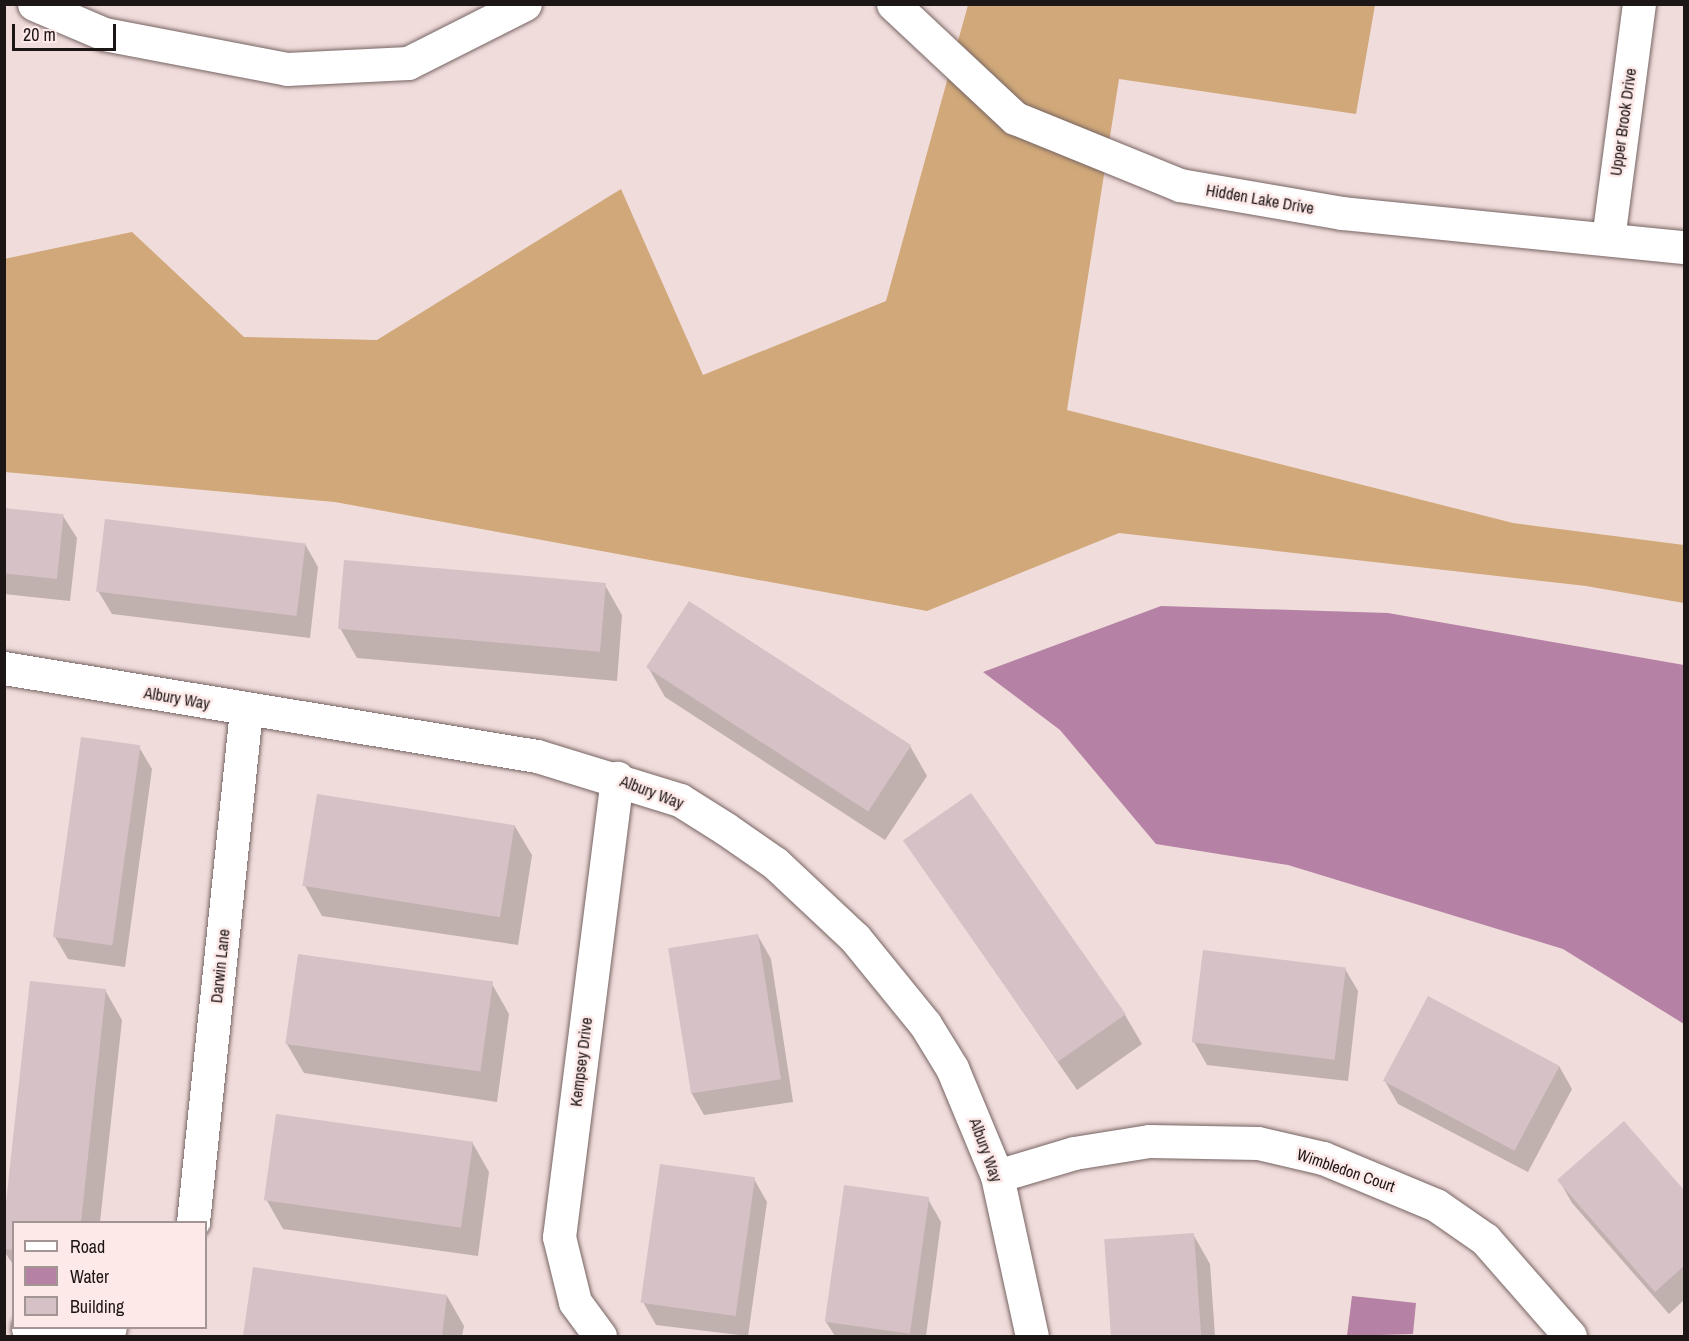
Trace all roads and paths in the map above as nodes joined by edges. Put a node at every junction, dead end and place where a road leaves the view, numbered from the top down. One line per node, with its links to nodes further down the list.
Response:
1 (34, 4): 2 (street)
2 (525, 4)
3 (893, 4): 5 (street, Hidden Lake Drive)
4 (1639, 4): 5 (street, Upper Brook Drive)
5 (1608, 239): 6 (street, Hidden Lake Drive)
6 (1684, 246)
7 (4, 668): 8 (street, Albury Way)
8 (246, 710): 9 (street, Albury Way); 11 (street, Darwin Lane)
9 (617, 778): 10 (street, Albury Way); 14 (street, Kempsey Drive)
10 (997, 1176): 15 (street, Albury Way); 16 (street, Wimbledon Court)
11 (193, 1221)
12 (37, 1329): 13 (street)
13 (107, 1329)
14 (600, 1336)
15 (1032, 1336)
16 (1569, 1336)

